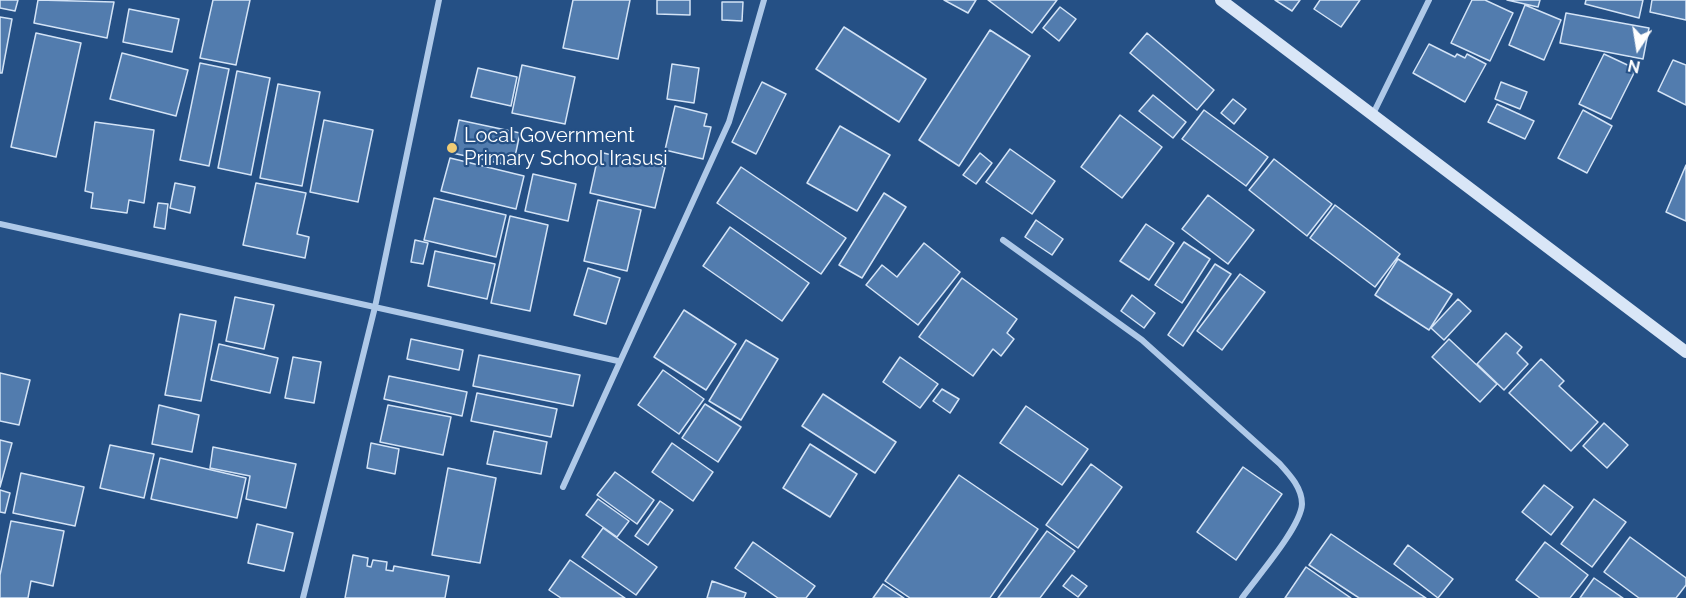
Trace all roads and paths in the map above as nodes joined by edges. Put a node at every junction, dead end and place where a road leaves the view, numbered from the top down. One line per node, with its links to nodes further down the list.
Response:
1 (439, 0): 8 (street)
2 (764, 0): 10 (street)
3 (1221, 0): 5 (street)
4 (1429, 0): 5 (street)
5 (1372, 115): 9 (street)
6 (0, 224): 8 (street)
7 (1003, 240): 13 (street)
8 (375, 307): 10 (street); 12 (street)
9 (1686, 352)
10 (618, 361): 11 (street)
11 (563, 488)
12 (303, 598)
13 (1242, 598)

